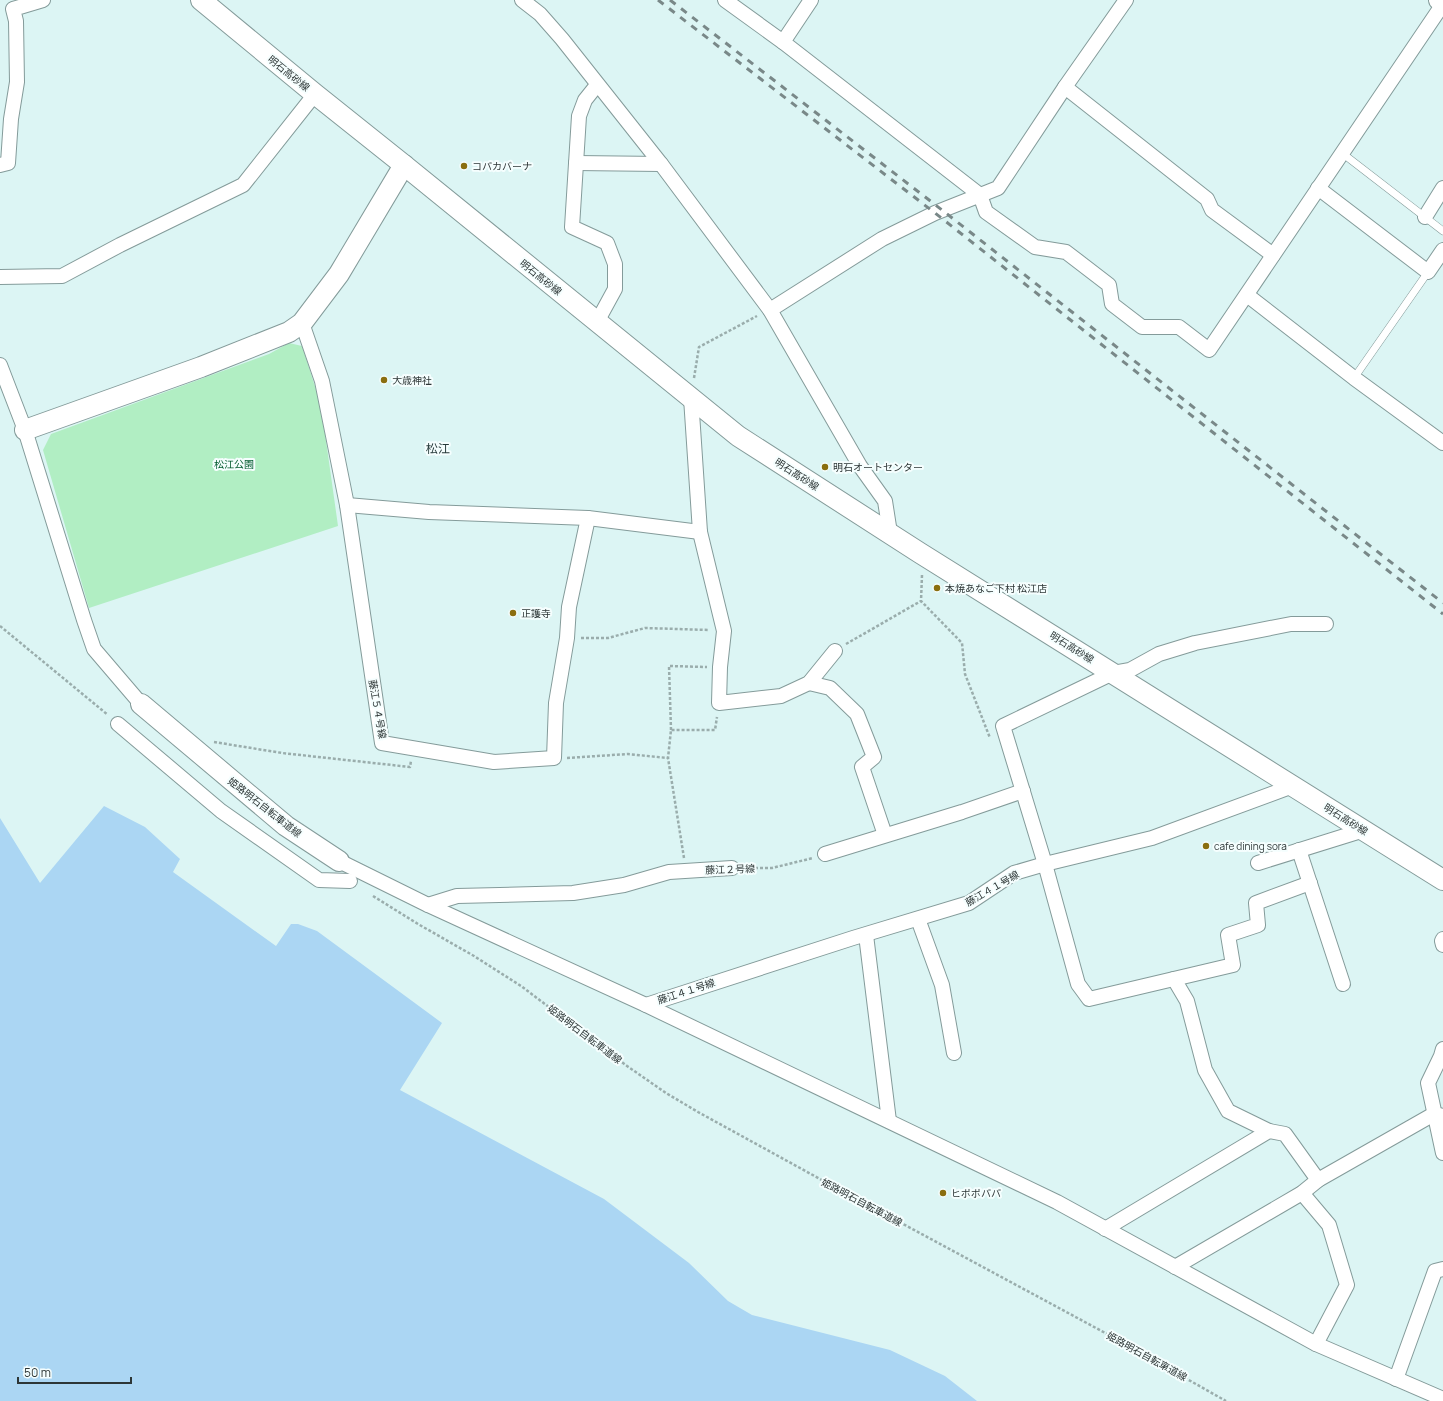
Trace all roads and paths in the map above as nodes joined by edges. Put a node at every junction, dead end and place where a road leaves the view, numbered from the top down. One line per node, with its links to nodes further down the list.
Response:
1 (43, 0): 9 (street)
2 (201, 0): 13 (main road, 明石高砂線)
3 (522, 0): 11 (street)
4 (725, 0): 10 (street)
5 (811, 0): 10 (street)
6 (1126, 0): 12 (street)
7 (1440, 0): 8 (main road)
8 (1443, 3): 14 (street)
9 (6, 10): 17 (street)
10 (782, 42): 21 (street)
11 (597, 85): 15 (street); 16 (street)
12 (1065, 87): 21 (street); 25 (street)
13 (315, 94): 18 (main road, 明石高砂線); 27 (street)
14 (1342, 153): 19 (street); 22 (lane)
15 (576, 163): 16 (street); 30 (street)
16 (661, 164): 29 (street)
17 (0, 165)
18 (404, 165): 30 (main road, 明石高砂線); 31 (main road)
19 (1318, 188): 25 (street); 26 (street)
20 (1443, 188): 22 (street)
21 (980, 195): 28 (street); 29 (street)
22 (1424, 217): 23 (lane)
23 (1443, 231)
24 (1443, 250): 26 (street)
25 (1273, 255): 28 (street)
26 (1428, 272): 33 (lane)
27 (0, 277)
28 (1246, 294): 33 (street)
29 (770, 310): 34 (path); 40 (street)
30 (597, 322): 34 (main road, 明石高砂線)
31 (302, 323): 35 (main road); 37 (street)
32 (0, 365): 35 (street)
33 (1354, 378): 36 (street)
34 (691, 398): 39 (street); 40 (main road, 明石高砂線)
35 (25, 430): 52 (street)
36 (1443, 443)
37 (346, 505): 38 (street); 57 (street, 藤江５４号線)
38 (588, 518): 39 (street); 46 (street)
39 (700, 532): 45 (street)
40 (890, 533): 49 (main road, 明石高砂線)
41 (922, 581): 42 (path)
42 (921, 601): 47 (path); 56 (path)
43 (1326, 624): 49 (street)
44 (0, 626): 53 (path)
45 (724, 631): 46 (path); 48 (street)
46 (567, 638): 58 (street)
47 (835, 651): 50 (street)
48 (720, 667): 51 (street); 54 (path)
49 (1113, 673): 60 (main road, 明石高砂線); 61 (street)
50 (809, 683): 51 (street); 63 (street)
51 (719, 703): 54 (path)
52 (141, 704): 66 (main road, 姫路明石自転車道線)
53 (118, 724): 72 (street)
54 (671, 730): 59 (path)
55 (210, 739): 57 (path)
56 (990, 739)
57 (414, 748): 58 (street, 藤江５４号線)
58 (554, 758): 59 (path)
59 (668, 758): 70 (path)
60 (1293, 786): 62 (main road, 明石高砂線); 68 (street, 藤江４１号線)
61 (1023, 791): 63 (street); 68 (street)
62 (1364, 830): 64 (street); 71 (main road, 明石高砂線)
63 (885, 835): 65 (street)
64 (1299, 850): 67 (street); 73 (street)
65 (825, 854): 69 (path, 藤江２号線)
66 (339, 861): 74 (street)
67 (1258, 863)
68 (1046, 864): 75 (street, 藤江４１号線); 79 (street)
69 (732, 868): 70 (street, 藤江２号線)
70 (686, 871): 74 (street, 藤江２号線)
71 (1443, 880)
72 (350, 881): 96 (path, 姫路明石自転車道線)
73 (1310, 883): 79 (street); 80 (street)
74 (428, 905): 81 (street)
75 (918, 919): 76 (street, 藤江４１号線); 82 (street)
76 (866, 935): 81 (street, 藤江４１号線); 85 (street)
77 (1443, 939): 78 (street)
78 (1443, 945)
79 (1174, 979): 86 (street)
80 (1343, 984)
81 (646, 1005): 85 (street)
82 (954, 1053)
83 (1442, 1054): 84 (street)
84 (1438, 1115): 87 (street); 88 (street)
85 (889, 1122): 90 (street)
86 (1269, 1131): 88 (street); 90 (street)
87 (1443, 1152)
88 (1318, 1180): 89 (street)
89 (1302, 1193): 91 (street); 93 (street)
90 (1105, 1228): 91 (street)
91 (1175, 1267): 93 (street)
92 (1443, 1269): 94 (street)
93 (1316, 1344): 94 (street)
94 (1396, 1379): 95 (street)
95 (1443, 1399)
96 (1226, 1401)

